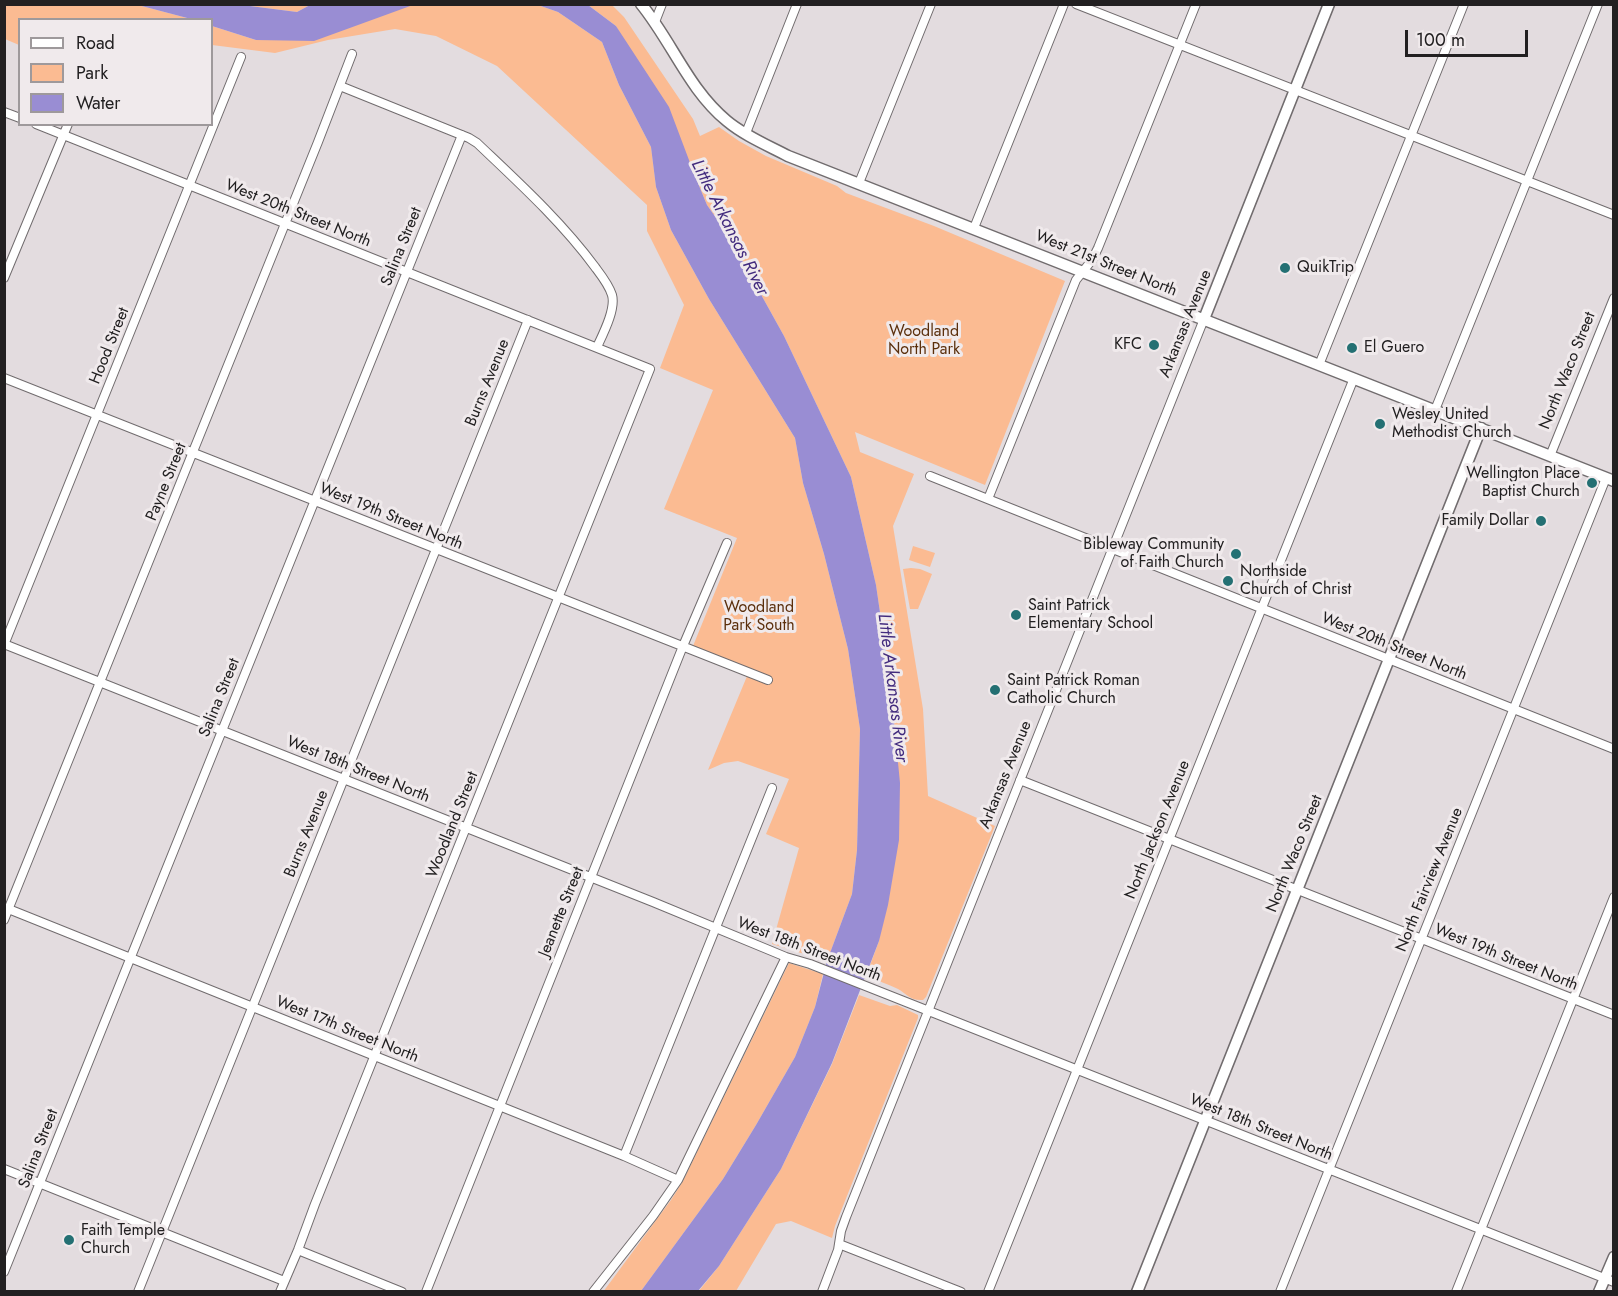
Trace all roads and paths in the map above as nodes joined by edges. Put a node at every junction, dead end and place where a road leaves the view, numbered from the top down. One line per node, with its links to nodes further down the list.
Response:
1 (641, 4): 11 (street, West 21st Street North)
2 (662, 4): 11 (street)
3 (797, 4): 19 (street)
4 (931, 4): 24 (street)
5 (1064, 4): 28 (street)
6 (1076, 4): 12 (street)
7 (1196, 4): 12 (street)
8 (1329, 4): 16 (street, Arkansas Avenue)
9 (1464, 4): 22 (street)
10 (1598, 4): 23 (street)
11 (655, 22): 19 (street, West 21st Street North)
12 (1179, 45): 16 (street); 29 (street)
13 (352, 54): 15 (street, Payne Street)
14 (241, 57): 25 (street, Hood Street)
15 (340, 86): 21 (street); 27 (street, Payne Street)
16 (1296, 90): 22 (street); 33 (street, Arkansas Avenue)
17 (41, 126): 20 (street, West 20th Street North)
18 (67, 126): 20 (street)
19 (746, 133): 24 (street, West 21st Street North)
20 (63, 135): 25 (street, West 20th Street North); 31 (street)
21 (462, 135): 30 (street, Salina Street); 35 (street)
22 (1411, 135): 23 (street); 36 (street)
23 (1527, 181): 26 (street); 40 (street)
24 (859, 183): 28 (street, West 21st Street North)
25 (189, 186): 27 (street, West 20th Street North); 41 (street, Hood Street)
26 (1614, 215)
27 (285, 224): 30 (street, West 20th Street North); 43 (street, Payne Street)
28 (974, 228): 29 (street, West 21st Street North)
29 (1083, 271): 33 (street, West 21st Street North); 47 (street)
30 (407, 272): 34 (street, West 20th Street North); 48 (street, Salina Street)
31 (4, 278)
32 (1614, 298): 44 (street, North Waco Street)
33 (1204, 319): 36 (street, West 21st Street North); 51 (street, Arkansas Avenue)
34 (528, 320): 35 (street, West 20th Street North); 50 (street, Burns Avenue)
35 (597, 347): 37 (street, West 20th Street North)
36 (1319, 365): 39 (street, West 21st Street North)
37 (650, 369): 52 (street, Woodland Street)
38 (4, 378): 41 (street, West 19th Street North)
39 (1354, 378): 40 (street, West 21st Street North); 53 (street, North Jackson Avenue)
40 (1435, 410): 42 (street, West 21st Street North)
41 (97, 415): 43 (street, West 19th Street North); 54 (street, Hood Street)
42 (1481, 428): 44 (street, West 21st Street North); 56 (street, North Waco Street)
43 (193, 453): 48 (street, West 19th Street North); 58 (street, Payne Street)
44 (1550, 456): 46 (street, West 21st Street North)
45 (930, 476): 47 (street, West 20th Street North)
46 (1610, 480): 59 (street, North Fairview Avenue)
47 (988, 500): 51 (street, West 20th Street North)
48 (314, 501): 50 (street, West 19th Street North); 60 (street, Salina Street)
49 (727, 543): 55 (street, Jeanette Street)
50 (436, 549): 52 (street, West 19th Street North); 62 (street, Burns Avenue)
51 (1112, 549): 53 (street, West 20th Street North); 63 (street, Arkansas Avenue)
52 (558, 598): 55 (street, West 19th Street North); 65 (street, Woodland Street)
53 (1261, 609): 56 (street, West 20th Street North); 66 (street, North Jackson Avenue)
54 (5, 644): 58 (street, West 18th Street North)
55 (682, 646): 57 (street, West 19th Street North); 67 (street, Jeanette Street)
56 (1389, 660): 59 (street, West 20th Street North); 68 (street, North Waco Street)
57 (768, 680)
58 (101, 682): 60 (street, West 18th Street North); 70 (street, Payne Street)
59 (1513, 710): 61 (street, West 20th Street North); 73 (street, North Fairview Avenue)
60 (222, 730): 62 (street, West 18th Street North); 75 (street, Salina Street)
61 (1614, 749)
62 (344, 779): 65 (street, West 18th Street North); 77 (street, Burns Avenue)
63 (1020, 780): 66 (street, West 19th Street North); 78 (street, Arkansas Avenue)
64 (772, 788): 72 (street)
65 (466, 828): 67 (street, West 18th Street North); 80 (street, Woodland Street)
66 (1169, 839): 68 (street, West 19th Street North); 81 (street, North Jackson Avenue)
67 (591, 877): 72 (street, West 18th Street North); 82 (street, Jeanette Street)
68 (1296, 889): 73 (street, West 19th Street North); 83 (street, North Waco Street)
69 (1614, 897): 76 (street)
70 (7, 908): 71 (street, Payne Street); 75 (street, West 17th Street North)
71 (4, 920)
72 (716, 927): 74 (street, West 18th Street North); 84 (street)
73 (1421, 939): 76 (street, West 19th Street North); 86 (street, North Fairview Avenue)
74 (786, 957): 78 (street, West 18th Street North); 87 (street)
75 (131, 958): 77 (street, West 17th Street North); 88 (street, Salina Street)
76 (1572, 999): 79 (street, West 19th Street North); 89 (street)
77 (253, 1006): 80 (street, West 17th Street North); 90 (street, Burns Avenue)
78 (927, 1011): 81 (street, West 18th Street North); 91 (street, Arkansas Avenue)
79 (1614, 1015)
80 (375, 1057): 82 (street, West 17th Street North); 92 (street, Woodland Street)
81 (1077, 1070): 83 (street, West 18th Street North); 104 (street, North Jackson Avenue)
82 (499, 1106): 84 (street, West 17th Street North); 100 (street, Jeanette Street)
83 (1204, 1120): 86 (street, West 18th Street North); 105 (street, North Waco Street)
84 (624, 1156): 87 (street, West 17th Street North)
85 (4, 1169): 88 (street)
86 (1329, 1169): 89 (street, West 18th Street North); 106 (street, North Fairview Avenue)
87 (678, 1180): 101 (street)
88 (41, 1184): 90 (street); 94 (street, Salina Street)
89 (1480, 1229): 95 (street, West 18th Street North); 107 (street)
90 (163, 1233): 96 (street); 97 (street, Burns Avenue)
91 (839, 1244): 102 (street, Arkansas Avenue); 103 (street)
92 (298, 1250): 96 (street, Woodland Street); 99 (street)
93 (1614, 1257): 95 (street)
94 (4, 1272)
95 (1609, 1280): 108 (street)
96 (284, 1281): 98 (street, Woodland Street)
97 (138, 1292)
98 (280, 1292)
99 (402, 1292)
100 (426, 1292)
101 (593, 1292)
102 (822, 1292)
103 (962, 1292)
104 (988, 1292)
105 (1137, 1292)
106 (1280, 1292)
107 (1456, 1292)
108 (1599, 1292)

